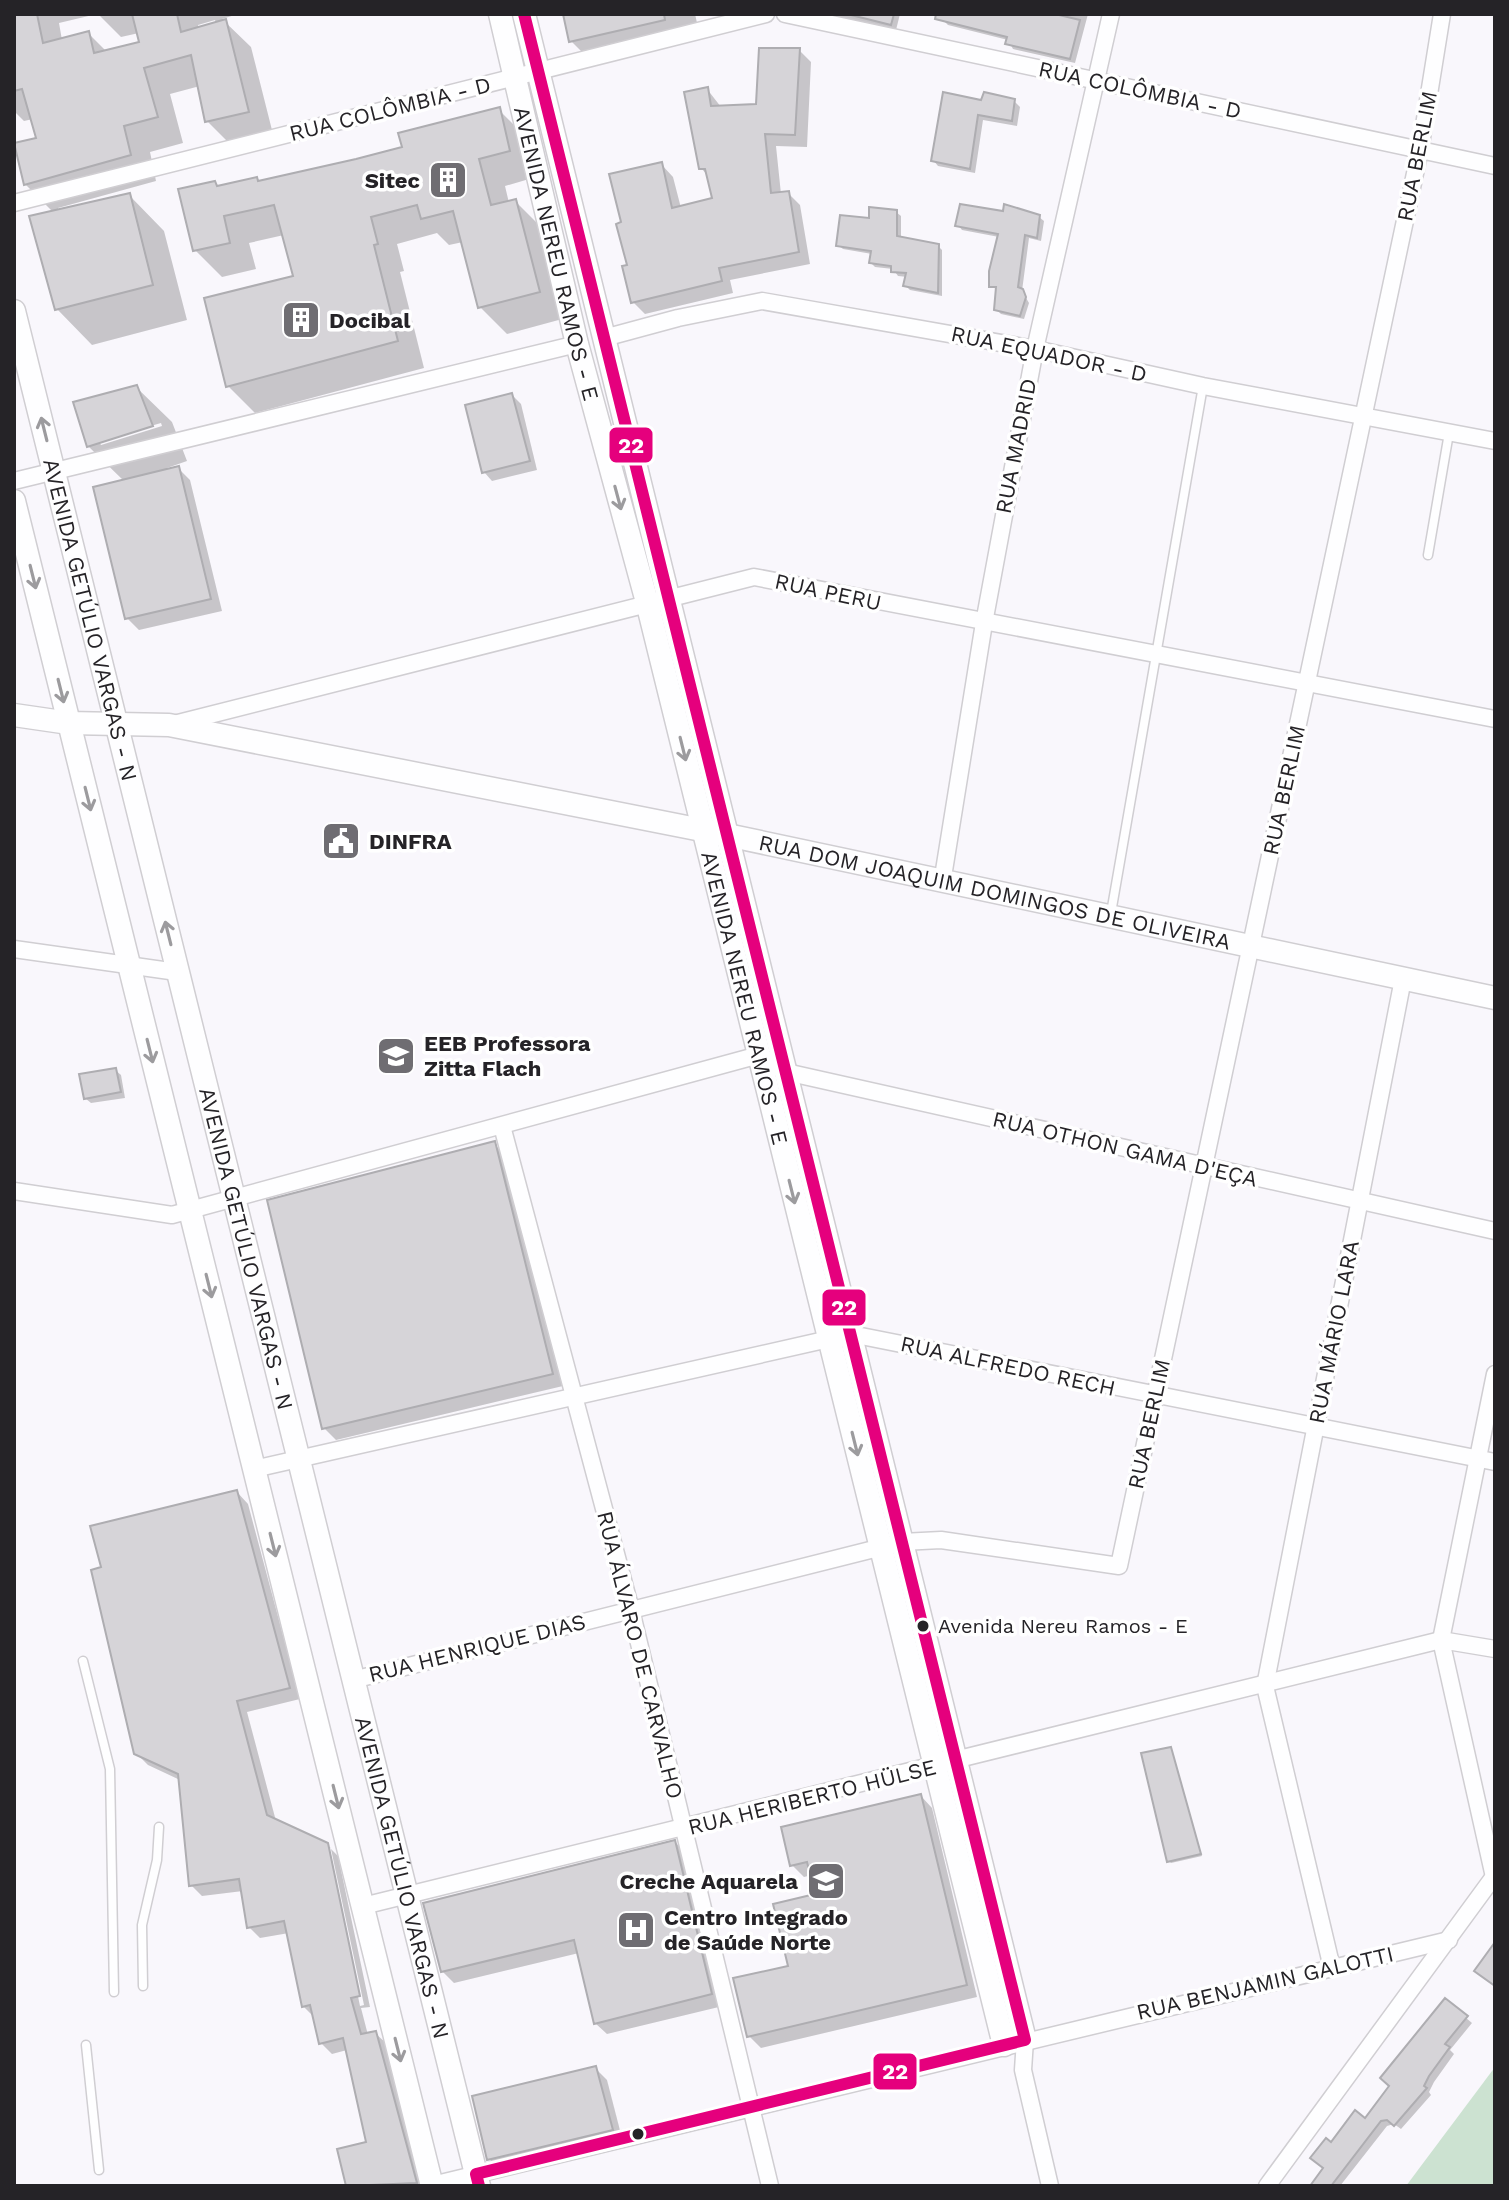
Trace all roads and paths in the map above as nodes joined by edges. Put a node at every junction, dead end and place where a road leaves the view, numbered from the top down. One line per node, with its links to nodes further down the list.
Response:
1 (500, 14): 8 (street, AVENIDA NEREU RAMOS - E)
2 (524, 14): 7 (street, AVENIDA NEREU RAMOS - E)
3 (766, 14): 7 (street, RUA COLÔMBIA - D)
4 (785, 14): 9 (street, RUA COLÔMBIA - D)
5 (1111, 14): 9 (street, RUA MADRID)
6 (1442, 14): 10 (street, RUA BERLIM)
7 (539, 72): 8 (street, RUA COLÔMBIA - D); 14 (street, AVENIDA NEREU RAMOS - E)
8 (514, 77): 12 (street, RUA COLÔMBIA - D); 15 (street, AVENIDA NEREU RAMOS - E)
9 (1098, 81): 10 (street, RUA COLÔMBIA - D); 16 (street, RUA MADRID)
10 (1420, 150): 11 (street, RUA COLÔMBIA - D); 18 (street, RUA BERLIM)
11 (1495, 166)
12 (14, 203)
13 (14, 311): 21 (street, AVENIDA GETÚLIO VARGAS - N, one-way to 13)
14 (604, 338): 16 (street, RUA EQUADOR - D); 25 (street, AVENIDA NEREU RAMOS - E)
15 (577, 344): 21 (street); 25 (street, AVENIDA NEREU RAMOS - E, one-way to 25)
16 (1035, 349): 17 (street, RUA EQUADOR - D); 26 (street, RUA MADRID)
17 (1203, 386): 18 (street, RUA EQUADOR - D); 27 (lane)
18 (1364, 414): 19 (street, RUA EQUADOR - D); 28 (street, RUA BERLIM)
19 (1449, 432): 20 (street, RUA EQUADOR - D); 24 (lane)
20 (1495, 441)
21 (54, 471): 22 (street); 31 (street, AVENIDA GETÚLIO VARGAS - N)
22 (14, 481)
23 (14, 501): 32 (street, AVENIDA GETÚLIO VARGAS - N, one-way to 32)
24 (1428, 555)
25 (658, 599): 26 (street, RUA PERU); 33 (street, RUA PERU); 34 (street, AVENIDA NEREU RAMOS - E, one-way to 34); 35 (street, AVENIDA NEREU RAMOS - E)
26 (984, 623): 27 (street, RUA PERU); 36 (street, RUA MADRID)
27 (1155, 654): 28 (street, RUA PERU); 37 (lane)
28 (1307, 683): 30 (street, RUA PERU); 38 (street, RUA BERLIM)
29 (14, 715): 32 (street, RUA DOM JOAQUIM DOMINGOS DE OLIVEIRA)
30 (1495, 719)
31 (116, 722): 32 (street, RUA DOM JOAQUIM DOMINGOS DE OLIVEIRA); 33 (street, RUA DOM JOAQUIM DOMINGOS DE OLIVEIRA); 42 (street, AVENIDA GETÚLIO VARGAS - N, one-way to 31)
32 (69, 723): 41 (street, AVENIDA GETÚLIO VARGAS - N, one-way to 41)
33 (169, 725): 34 (street, RUA DOM JOAQUIM DOMINGOS DE OLIVEIRA)
34 (703, 831): 35 (street, RUA DOM JOAQUIM DOMINGOS DE OLIVEIRA); 40 (street, AVENIDA NEREU RAMOS - E)
35 (727, 835): 36 (street, RUA DOM JOAQUIM DOMINGOS DE OLIVEIRA); 40 (street, AVENIDA NEREU RAMOS - E)
36 (942, 883): 37 (street, RUA DOM JOAQUIM DOMINGOS DE OLIVEIRA)
37 (1110, 918): 38 (street, RUA DOM JOAQUIM DOMINGOS DE OLIVEIRA)
38 (1251, 947): 43 (street, RUA DOM JOAQUIM DOMINGOS DE OLIVEIRA); 48 (street, RUA BERLIM)
39 (14, 949): 41 (street)
40 (746, 958): 45 (street, AVENIDA NEREU RAMOS - E); 46 (street, AVENIDA NEREU RAMOS - E)
41 (130, 967): 42 (street); 52 (street, AVENIDA GETÚLIO VARGAS - N, one-way to 52)
42 (177, 972): 50 (street, AVENIDA GETÚLIO VARGAS - N)
43 (1403, 979): 44 (street, RUA DOM JOAQUIM DOMINGOS DE OLIVEIRA); 51 (street, RUA MÁRIO LARA)
44 (1495, 998)
45 (759, 1055): 46 (street, RUA OTHON GAMA D'EÇA); 47 (street); 54 (street, AVENIDA NEREU RAMOS - E, one-way to 54)
46 (786, 1072): 48 (street, RUA OTHON GAMA D'EÇA); 54 (street, AVENIDA NEREU RAMOS - E)
47 (502, 1126): 50 (street); 57 (street, RUA ÁLVARO DE CARVALHO)
48 (1204, 1167): 51 (street, RUA OTHON GAMA D'EÇA); 56 (street, RUA BERLIM)
49 (14, 1191): 52 (street)
50 (234, 1199): 52 (street); 59 (street, AVENIDA GETÚLIO VARGAS - N)
51 (1360, 1201): 53 (street, RUA OTHON GAMA D'EÇA); 58 (street, RUA MÁRIO LARA)
52 (190, 1211): 61 (street, AVENIDA GETÚLIO VARGAS - N, one-way to 61)
53 (1495, 1231)
54 (840, 1337): 56 (street, RUA ALFREDO RECH); 57 (street); 62 (street, AVENIDA NEREU RAMOS - E)
55 (1495, 1374): 60 (street)
56 (1155, 1396): 58 (street, RUA ALFREDO RECH); 63 (street, RUA BERLIM)
57 (573, 1398): 59 (street); 64 (street, RUA ÁLVARO DE CARVALHO)
58 (1316, 1427): 60 (street, RUA ALFREDO RECH); 70 (street, RUA MÁRIO LARA)
59 (298, 1458): 61 (street); 69 (street, AVENIDA GETÚLIO VARGAS - N)
60 (1486, 1461): 65 (street)
61 (254, 1469): 78 (street, AVENIDA GETÚLIO VARGAS - N, one-way to 78)
62 (891, 1545): 63 (street, RUA HENRIQUE DIAS); 64 (street, RUA HENRIQUE DIAS); 67 (street, AVENIDA NEREU RAMOS - E)
63 (1119, 1566)
64 (631, 1610): 69 (street, RUA HENRIQUE DIAS); 74 (street, RUA ÁLVARO DE CARVALHO)
65 (1441, 1640): 66 (street, RUA HERIBERTO HÜLSE); 70 (street, RUA HERIBERTO HÜLSE); 75 (street)
66 (1495, 1649)
67 (918, 1653): 71 (street, AVENIDA NEREU RAMOS - E); 72 (street, AVENIDA NEREU RAMOS - E)
68 (83, 1661): 83 (lane)
69 (353, 1680): 76 (street, AVENIDA GETÚLIO VARGAS - N)
70 (1265, 1686): 71 (street, RUA HERIBERTO HÜLSE); 81 (street)
71 (957, 1762): 72 (street, RUA HERIBERTO HÜLSE); 77 (street, AVENIDA NEREU RAMOS - E)
72 (934, 1768): 74 (street, RUA HERIBERTO HÜLSE); 79 (street, AVENIDA NEREU RAMOS - E)
73 (159, 1827): 82 (lane)
74 (684, 1828): 76 (street, RUA HERIBERTO HÜLSE); 86 (street, RUA ÁLVARO DE CARVALHO)
75 (1494, 1876): 80 (street)
76 (407, 1896): 78 (street, RUA HERIBERTO HÜLSE); 88 (street, AVENIDA GETÚLIO VARGAS - N)
77 (991, 1901): 79 (street); 84 (street, AVENIDA NEREU RAMOS - E)
78 (363, 1906): 89 (street, AVENIDA GETÚLIO VARGAS - N, one-way to 89)
79 (969, 1907): 84 (street, AVENIDA NEREU RAMOS - E)
80 (1449, 1940): 81 (street, RUA BENJAMIN GALOTTI); 92 (street)
81 (1332, 1968): 84 (street, RUA BENJAMIN GALOTTI)
82 (143, 1986)
83 (114, 1992)
84 (1014, 2042): 86 (street, RUA BENJAMIN GALOTTI); 91 (street, AVENIDA NEREU RAMOS - E)
85 (86, 2045): 87 (lane)
86 (752, 2106): 88 (street, RUA BENJAMIN GALOTTI); 90 (street, RUA ÁLVARO DE CARVALHO)
87 (99, 2170)
88 (477, 2180): 89 (street, RUA BENJAMIN GALOTTI)
89 (431, 2186)
90 (770, 2186)
91 (1050, 2186)
92 (1267, 2186)

